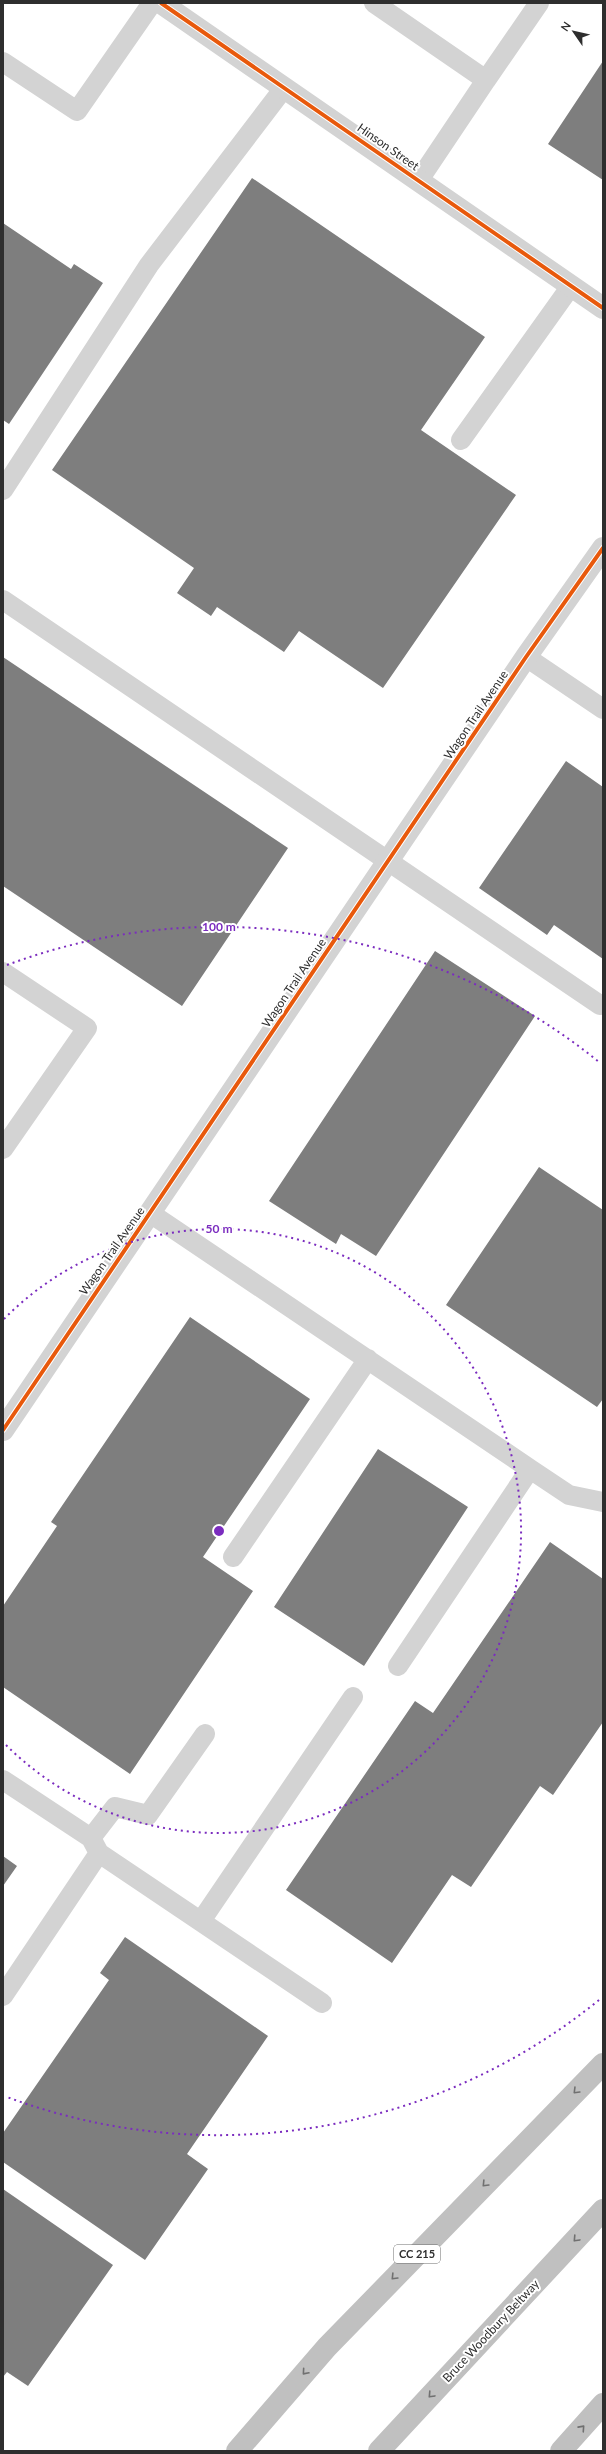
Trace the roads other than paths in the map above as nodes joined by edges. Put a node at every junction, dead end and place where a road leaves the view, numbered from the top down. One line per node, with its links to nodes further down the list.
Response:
1 (152, 3): 5 (lane)
2 (162, 3): 7 (street, Hinson Street)
3 (374, 3): 6 (lane)
4 (539, 3): 6 (lane)
5 (3, 62)
6 (486, 80): 8 (lane)
7 (284, 88): 8 (street, Hinson Street); 12 (lane)
8 (419, 180): 9 (street, Hinson Street)
9 (571, 286): 10 (street, Hinson Street); 11 (lane)
10 (603, 308)
11 (462, 440)
12 (3, 490)
13 (603, 548): 15 (street, Wagon Trail Avenue)
14 (3, 600): 17 (lane)
15 (526, 657): 16 (lane); 17 (street, Wagon Trail Avenue)
16 (603, 709)
17 (388, 863): 19 (lane); 21 (street, Wagon Trail Avenue)
18 (3, 972): 20 (lane)
19 (600, 1005)
20 (3, 1149)
21 (150, 1213): 22 (lane); 23 (street, Wagon Trail Avenue)
22 (368, 1359): 24 (lane); 26 (lane)
23 (3, 1430)
24 (530, 1469): 25 (lane); 27 (lane)
25 (603, 1502)
26 (233, 1557)
27 (398, 1666)
28 (353, 1697): 32 (lane)
29 (205, 1734): 31 (lane)
30 (3, 1780): 31 (lane)
31 (95, 1846): 32 (lane); 33 (lane)
32 (200, 1921): 34 (lane)
33 (3, 1996)
34 (322, 2003)
35 (603, 2064): 38 (highway, CC 215, one-way to 38)
36 (603, 2210): 39 (highway, Bruce Woodbury Beltway, one-way to 39)
37 (603, 2404): 40 (highway, one-way to 37)
38 (237, 2451)
39 (379, 2451)
40 (561, 2451)

